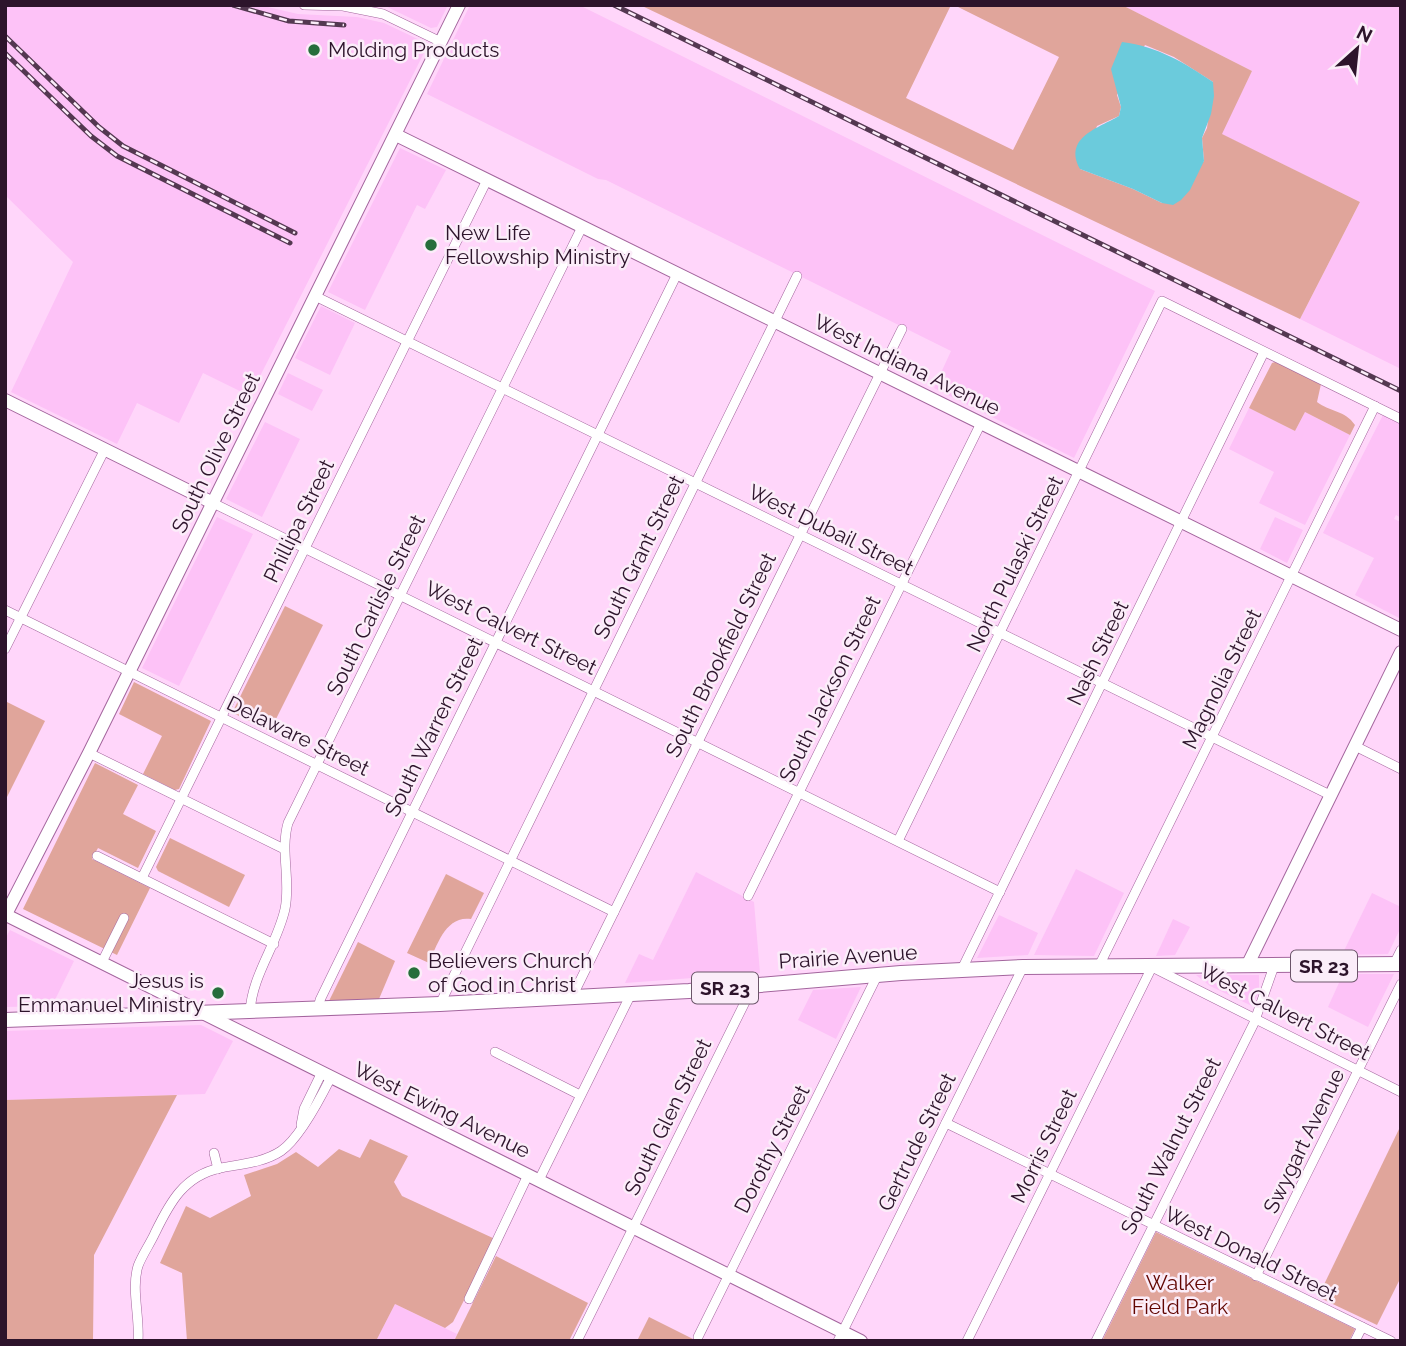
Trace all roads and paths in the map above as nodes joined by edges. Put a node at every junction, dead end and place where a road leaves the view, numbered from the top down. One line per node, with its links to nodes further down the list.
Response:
1 (304, 5): 3 (street)
2 (459, 5): 3 (street, South Olive Street)
3 (441, 42): 4 (street, South Olive Street)
4 (396, 135): 5 (street, West Indiana Avenue); 9 (street, South Olive Street)
5 (487, 180): 6 (street, West Indiana Avenue); 12 (street, Phillipa Street)
6 (582, 227): 7 (street, West Indiana Avenue); 15 (street, South Carlisle Street)
7 (677, 274): 10 (street, West Indiana Avenue); 20 (street, South Warren Street)
8 (797, 276): 10 (street, South Grant Street)
9 (315, 296): 12 (street, West Dubail Street); 24 (street, South Olive Street)
10 (774, 322): 14 (street, West Indiana Avenue); 23 (street, South Grant Street)
11 (902, 329): 14 (street, South Brookfield Street)
12 (407, 341): 15 (street, West Dubail Street); 27 (street, Phillipa Street)
13 (1264, 352): 17 (street); 22 (street, North Pulaski Street); 25 (street, Nash Street)
14 (879, 373): 19 (street, West Indiana Avenue); 26 (street, South Brookfield Street)
15 (502, 387): 20 (street, West Dubail Street); 30 (street, South Carlisle Street)
16 (5, 400): 21 (street, West Calvert Street)
17 (1375, 407): 18 (street); 28 (street, Magnolia Street)
18 (1401, 419)
19 (981, 423): 22 (street, West Indiana Avenue); 29 (street, South Jackson Street)
20 (598, 435): 23 (street, West Dubail Street); 35 (street, South Warren Street)
21 (104, 449): 24 (street, West Calvert Street); 32 (street)
22 (1079, 472): 25 (street, West Indiana Avenue); 34 (street, North Pulaski Street)
23 (695, 482): 26 (street, West Dubail Street); 40 (street, South Grant Street)
24 (213, 503): 27 (street, West Calvert Street); 38 (street, South Olive Street)
25 (1181, 522): 28 (street, West Indiana Avenue); 39 (street, Nash Street)
26 (800, 534): 29 (street, West Dubail Street); 43 (street, South Brookfield Street)
27 (305, 548): 30 (street, West Calvert Street); 41 (street, Phillipa Street)
28 (1292, 576): 33 (street, West Indiana Avenue); 42 (street, Magnolia Street)
29 (902, 584): 34 (street, West Dubail Street); 48 (street, South Jackson Street)
30 (401, 595): 35 (street, West Calvert Street); 46 (street, South Carlisle Street)
31 (5, 610): 32 (street, Delaware Street)
32 (20, 618): 36 (street); 38 (street, Delaware Street)
33 (1401, 630)
34 (1001, 633): 39 (street, West Dubail Street); 52 (street, North Pulaski Street)
35 (496, 642): 40 (street, West Calvert Street); 51 (street, South Warren Street)
36 (5, 649)
37 (1401, 652): 44 (street)
38 (129, 672): 41 (street, Delaware Street); 45 (street, South Olive Street)
39 (1102, 683): 42 (street, West Dubail Street); 57 (street, Nash Street)
40 (593, 690): 43 (street, West Calvert Street); 55 (street, South Grant Street)
41 (221, 718): 46 (street, Delaware Street); 50 (street, Phillipa Street)
42 (1212, 737): 49 (street, West Dubail Street); 66 (street, Magnolia Street)
43 (697, 742): 48 (street, West Calvert Street); 59 (street, South Brookfield Street)
44 (1355, 746): 47 (street); 49 (street)
45 (89, 753): 50 (street); 60 (street, South Olive Street)
46 (317, 764): 51 (street, Delaware Street); 53 (street, South Carlisle Street)
47 (1401, 769)
48 (799, 793): 52 (street, West Calvert Street); 58 (street, South Jackson Street)
49 (1331, 795): 67 (street)
50 (181, 799): 53 (street); 56 (street, Phillipa Street)
51 (412, 812): 55 (street, Delaware Street); 78 (street, South Warren Street)
52 (898, 841): 57 (street, West Calvert Street)
53 (285, 849): 62 (street, South Carlisle Street)
54 (97, 856): 56 (street)
55 (510, 859): 59 (street, Delaware Street); 77 (street, South Grant Street)
56 (142, 878): 62 (street)
57 (1000, 891): 71 (street, Nash Street)
58 (748, 896)
59 (614, 912): 76 (street, South Brookfield Street)
60 (5, 915): 64 (street, West Ewing Avenue)
61 (124, 918): 64 (street)
62 (274, 944): 79 (street, South Carlisle Street)
63 (1401, 950): 65 (street)
64 (102, 962): 80 (street, West Ewing Avenue)
65 (1397, 964): 68 (main road, Prairie Avenue / SR 23)
66 (1099, 966): 69 (main road, Prairie Avenue / SR 23); 70 (main road, Prairie Avenue / SR 23)
67 (1247, 966): 68 (main road, Prairie Avenue / SR 23); 70 (main road, Prairie Avenue / SR 23)
68 (1274, 966): 81 (street, South Walnut Street)
69 (1023, 967): 71 (main road, Prairie Avenue / SR 23); 88 (street, Gertrude Street)
70 (1152, 967): 81 (street, West Calvert Street); 91 (street, Morris Street)
71 (962, 970): 72 (main road, Prairie Avenue / SR 23)
72 (877, 976): 74 (main road, Prairie Avenue / SR 23); 95 (street, Dorothy Street)
73 (1401, 984): 84 (street, Swygart Avenue)
74 (753, 986): 75 (main road, Prairie Avenue / SR 23); 94 (street, South Glen Street)
75 (631, 994): 76 (main road, Prairie Avenue / SR 23); 87 (street)
76 (572, 997): 77 (main road, Prairie Avenue / SR 23)
77 (440, 1004): 78 (main road, Prairie Avenue / SR 23)
78 (318, 1009): 79 (main road, Prairie Avenue / SR 23)
79 (250, 1012): 80 (main road, Prairie Avenue / SR 23)
80 (203, 1013): 82 (main road, Prairie Avenue / SR 23); 85 (street, West Ewing Avenue)
81 (1255, 1019): 84 (street, West Calvert Street); 93 (street, South Walnut Street)
82 (5, 1020)
83 (495, 1052): 87 (street)
84 (1358, 1071): 86 (street, West Calvert Street); 96 (street, Swygart Avenue)
85 (327, 1075): 90 (street); 92 (street, West Ewing Avenue)
86 (1401, 1092)
87 (580, 1096): 92 (street)
88 (946, 1123): 91 (street, West Donald Street); 99 (street, Gertrude Street)
89 (214, 1153): 90 (street)
90 (218, 1169): 101 (street)
91 (1049, 1174): 93 (street, West Donald Street); 104 (street, Morris Street)
92 (534, 1177): 94 (street, West Ewing Avenue); 97 (street)
93 (1153, 1225): 96 (street, West Donald Street); 105 (street, South Walnut Street)
94 (633, 1226): 95 (street, West Ewing Avenue); 102 (street, South Glen Street)
95 (729, 1274): 99 (street, West Ewing Avenue); 100 (street, Dorothy Street)
96 (1256, 1276): 98 (street, West Donald Street)
97 (469, 1299)
98 (1362, 1327): 106 (street); 107 (street, West Donald Street)
99 (840, 1336): 103 (street, West Ewing Avenue)
100 (698, 1337)
101 (138, 1341)
102 (577, 1341)
103 (861, 1341)
104 (967, 1341)
105 (1096, 1341)
106 (1355, 1341)
107 (1391, 1341)

